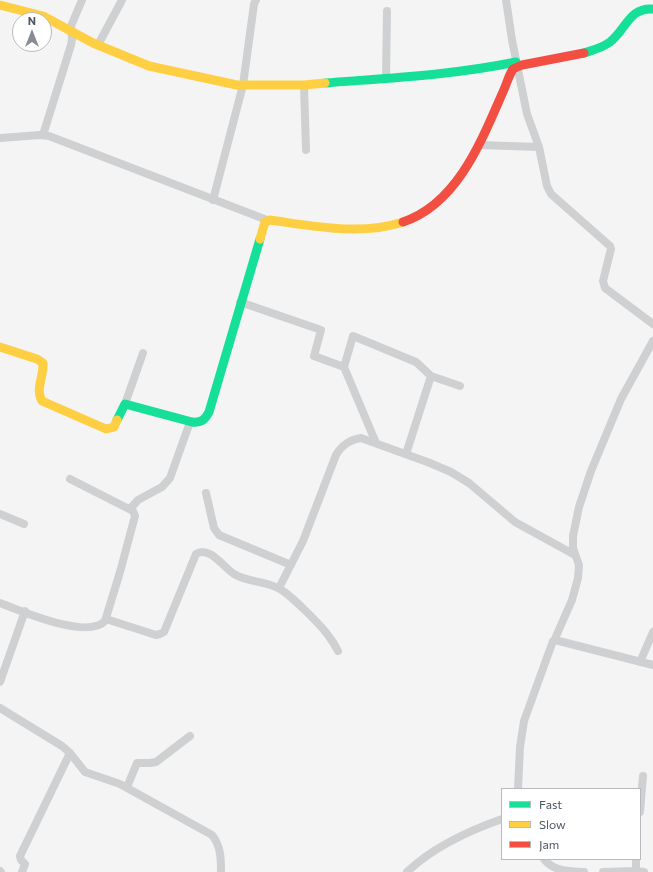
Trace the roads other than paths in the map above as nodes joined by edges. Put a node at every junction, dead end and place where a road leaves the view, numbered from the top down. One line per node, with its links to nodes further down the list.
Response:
1 (82, 0): 8 (street)
2 (122, 0): 9 (street)
3 (256, 0): 12 (street)
4 (506, 0): 10 (street)
5 (0, 6): 8 (street)
6 (651, 8): 10 (street)
7 (387, 11): 11 (street)
8 (71, 32): 9 (street); 14 (street)
9 (98, 45): 12 (street)
10 (517, 64): 11 (street); 16 (street); 17 (street)
11 (386, 78): 13 (street)
12 (243, 85): 13 (street); 19 (street)
13 (304, 85): 18 (street)
14 (43, 135): 15 (street); 19 (street)
15 (0, 138)
16 (479, 145): 17 (street); 20 (street)
17 (539, 147): 22 (street)
18 (306, 150)
19 (213, 200): 20 (street)
20 (267, 220): 21 (street)
21 (240, 302): 26 (street); 30 (street)
22 (653, 324)
23 (653, 341): 38 (street)
24 (0, 347): 29 (street)
25 (143, 353): 29 (street)
26 (344, 367): 27 (street); 31 (street)
27 (431, 376): 28 (street); 32 (street)
28 (460, 386)
29 (125, 404): 30 (street)
30 (190, 422): 35 (street)
31 (376, 443): 32 (street); 39 (street)
32 (406, 454): 38 (street)
33 (70, 479): 35 (street)
34 (206, 492): 39 (street)
35 (130, 509): 43 (street)
36 (0, 514): 37 (street)
37 (24, 524)
38 (574, 555): 45 (street)
39 (290, 565): 40 (street)
40 (279, 588): 43 (street); 46 (street)
41 (0, 603): 42 (street)
42 (25, 612): 43 (street); 49 (street)
43 (106, 619)
44 (653, 632): 47 (street)
45 (554, 640): 47 (street); 55 (street)
46 (338, 651)
47 (640, 662): 48 (street)
48 (653, 665)
49 (0, 682)
50 (0, 708): 52 (street)
51 (190, 736): 54 (street)
52 (70, 753): 54 (street); 61 (street)
53 (643, 776): 56 (street)
54 (127, 787): 62 (street)
55 (518, 788)
56 (641, 800)
57 (501, 819): 63 (street)
58 (545, 860): 64 (street)
59 (636, 860): 60 (street)
60 (636, 871): 65 (street); 66 (street)
61 (22, 872)
62 (221, 872)
63 (407, 872)
64 (584, 872)
65 (603, 872)
66 (644, 872)

